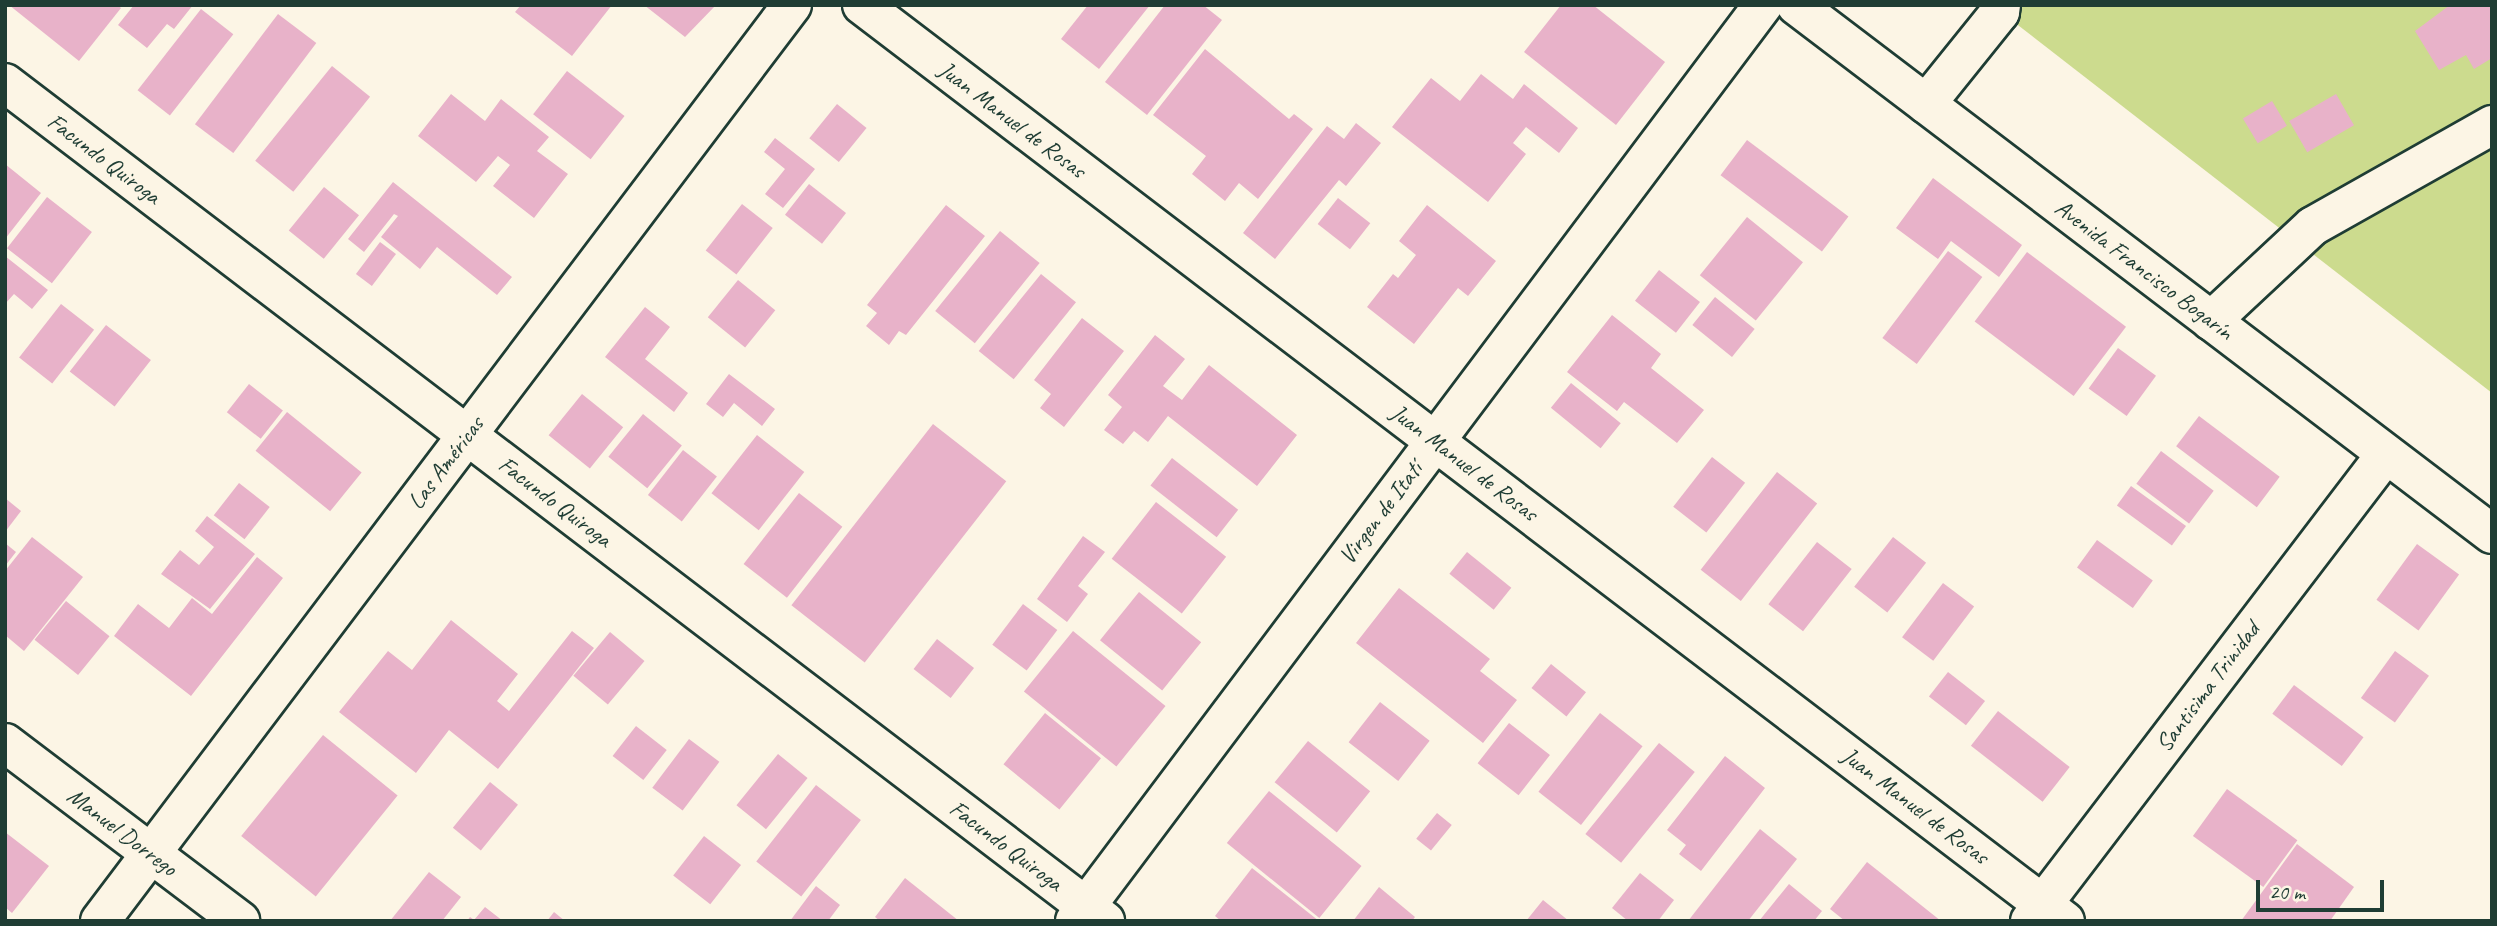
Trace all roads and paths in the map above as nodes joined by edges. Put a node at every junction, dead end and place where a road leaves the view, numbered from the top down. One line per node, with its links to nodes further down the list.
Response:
1 (792, 5): 10 (street, Las Américas)
2 (862, 5): 11 (street, Juan Manuel de Rosas)
3 (1763, 5): 11 (street, Virgen de Itatí)
4 (1796, 5): 7 (street, Avenida Francisco Bogarín)
5 (2001, 5): 7 (street)
6 (5, 83): 10 (street, Facundo Quiroga)
7 (1926, 104): 9 (street, Avenida Francisco Bogarín)
8 (2492, 125): 9 (street)
9 (2211, 321): 12 (street, Avenida Francisco Bogarín)
10 (467, 435): 15 (street, Las Américas); 17 (street, Facundo Quiroga)
11 (1435, 441): 16 (street, Juan Manuel de Rosas); 17 (street, Virgen de Itatí)
12 (2386, 454): 13 (street, Avenida Francisco Bogarín); 16 (street, Santisima Trinidad)
13 (2492, 534)
14 (5, 743): 15 (street, Manuel Dorrego)
15 (151, 853): 18 (street, Las Américas); 19 (street, Manuel Dorrego)
16 (2046, 915)
17 (1088, 916)
18 (100, 921)
19 (240, 921)

